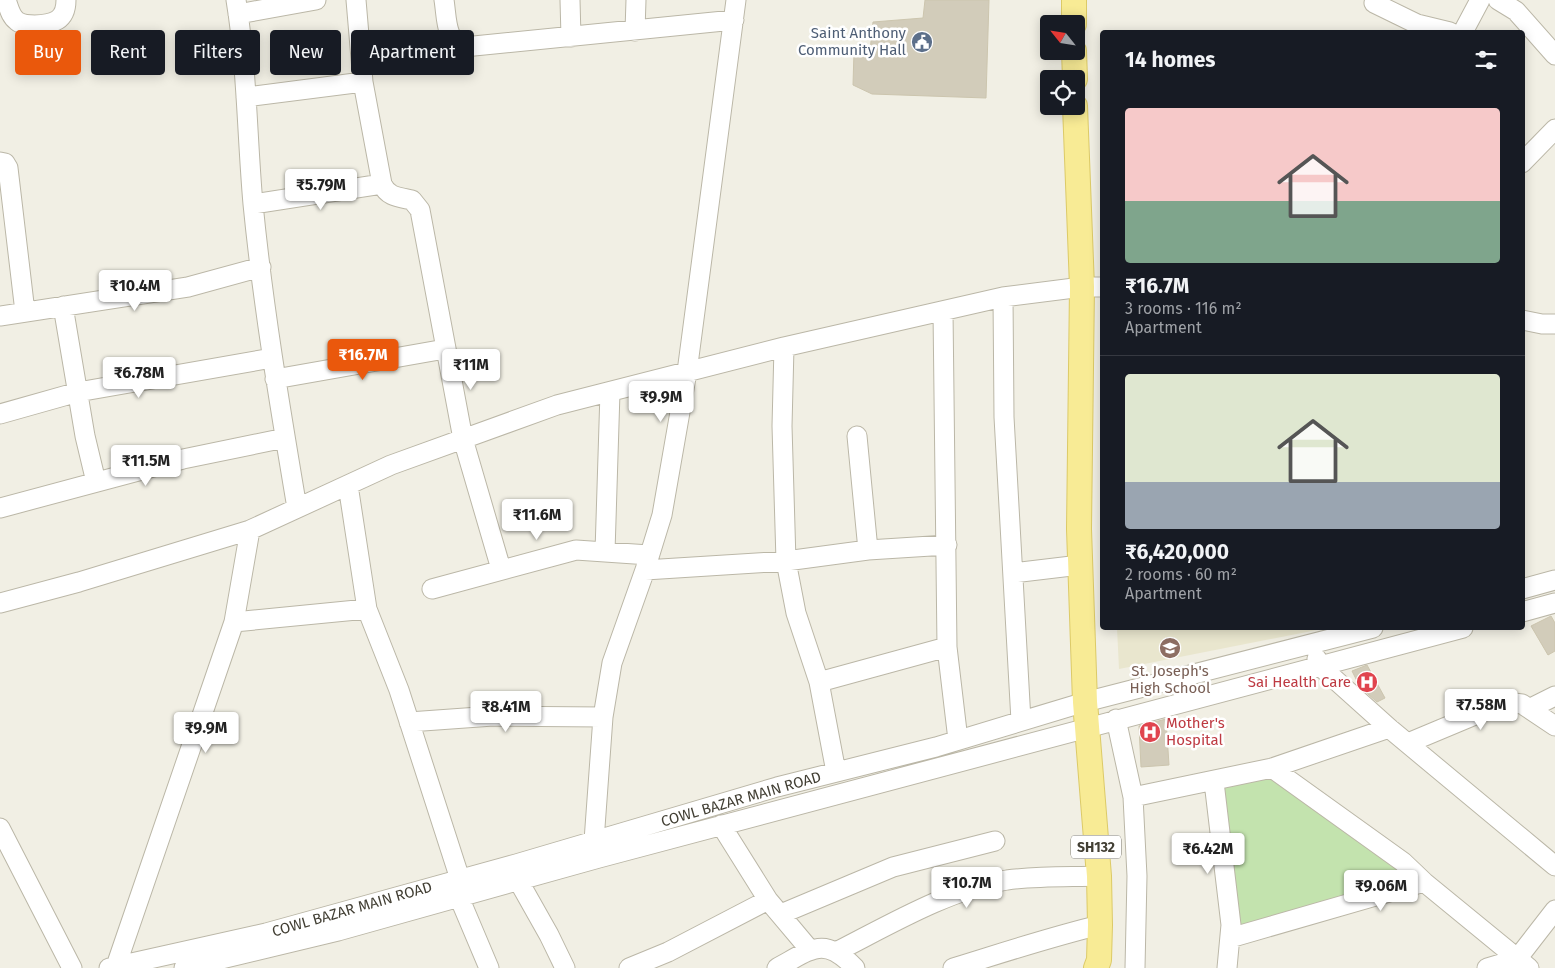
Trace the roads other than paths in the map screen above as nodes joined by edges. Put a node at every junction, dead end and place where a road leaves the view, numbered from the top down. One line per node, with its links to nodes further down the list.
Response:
1 (6, 0): 2 (street)
2 (66, 0)
3 (316, 0): 13 (street)
4 (356, 0): 21 (street)
5 (444, 0): 19 (street)
6 (570, 0): 19 (street)
7 (636, 0): 18 (street)
8 (736, 0): 15 (street)
9 (1074, 0): 14 (main road)
10 (1480, 0): 17 (street)
11 (1498, 0): 20 (street)
12 (1374, 3): 16 (street)
13 (237, 7): 22 (street)
14 (1074, 15)
15 (734, 20): 18 (street); 41 (street)
16 (1442, 30)
17 (1464, 30)
18 (635, 31): 19 (street)
19 (571, 37)
20 (1555, 55)
21 (363, 82): 22 (street); 27 (street)
22 (246, 97): 28 (street)
23 (1076, 115): 30 (main road, SH132)
24 (1555, 129): 25 (street)
25 (1525, 160)
26 (0, 162): 33 (street)
27 (382, 184): 28 (street); 39 (street)
28 (253, 204): 29 (street)
29 (261, 267): 32 (street); 40 (street)
30 (1092, 287): 31 (street); 59 (main road, SH132)
31 (1003, 297): 34 (street); 61 (street)
32 (63, 306): 33 (street); 43 (street)
33 (25, 312): 35 (street)
34 (943, 312): 38 (street); 54 (street)
35 (0, 316)
36 (1525, 321): 37 (street)
37 (1555, 324)
38 (784, 347): 41 (street); 57 (street)
39 (445, 349): 42 (street); 48 (street)
40 (272, 358): 42 (street); 43 (street)
41 (687, 372): 44 (street); 58 (street)
42 (275, 379): 47 (street)
43 (78, 392): 45 (street); 49 (street)
44 (610, 392): 48 (street); 56 (street)
45 (0, 414)
46 (857, 436): 55 (street)
47 (285, 438): 49 (street); 52 (street)
48 (463, 439): 50 (street); 60 (street)
49 (96, 482): 51 (street)
50 (348, 485): 52 (street); 67 (street)
51 (0, 508)
52 (297, 508): 53 (street)
53 (250, 530): 65 (street); 69 (street)
54 (946, 545): 55 (street); 73 (street)
55 (868, 550): 57 (street)
56 (605, 552): 58 (street); 60 (street)
57 (786, 561): 58 (street); 75 (street)
58 (647, 562): 79 (street)
59 (1080, 565): 61 (street); 77 (main road, SH132)
60 (501, 569): 63 (street)
61 (1014, 573): 81 (street)
62 (1555, 580): 64 (street)
63 (432, 588)
64 (1525, 588)
65 (0, 603)
66 (1555, 603): 68 (street)
67 (366, 609): 69 (street); 82 (street)
68 (1525, 611)
69 (234, 622): 109 (street)
70 (1365, 630): 72 (street, COWL BAZAR MAIN ROAD)
71 (1456, 630): 74 (street, COWL BAZAR MAIN ROAD)
72 (1309, 644): 74 (street); 77 (street, COWL BAZAR MAIN ROAD)
73 (947, 647): 75 (street); 86 (street)
74 (1320, 667): 80 (street, COWL BAZAR MAIN ROAD); 85 (street)
75 (818, 682): 89 (street)
76 (1555, 696): 78 (street)
77 (1085, 702): 81 (street, COWL BAZAR MAIN ROAD); 83 (main road, SH132)
78 (1531, 708): 84 (street); 87 (street)
79 (603, 718): 82 (street); 95 (street)
80 (1116, 719): 83 (street, COWL BAZAR MAIN ROAD); 91 (street)
81 (1021, 721): 86 (street, COWL BAZAR MAIN ROAD)
82 (409, 722): 100 (street)
83 (1088, 726): 92 (street, COWL BAZAR MAIN ROAD); 97 (main road, SH132)
84 (1555, 726)
85 (1389, 728): 87 (street); 88 (street)
86 (958, 740): 89 (street, COWL BAZAR MAIN ROAD)
87 (1408, 743): 96 (street)
88 (1272, 768): 90 (street); 99 (street)
89 (836, 772): 95 (street, COWL BAZAR MAIN ROAD)
90 (1214, 782): 91 (street); 105 (street)
91 (1132, 797): 119 (street)
92 (721, 825): 95 (street, COWL BAZAR MAIN ROAD); 101 (street)
93 (0, 828): 110 (street)
94 (995, 842): 103 (street)
95 (596, 849): 98 (street, COWL BAZAR MAIN ROAD); 100 (street, COWL BAZAR MAIN ROAD)
96 (1555, 866)
97 (1099, 876): 104 (main road, SH132); 107 (street)
98 (518, 880): 100 (street, COWL BAZAR MAIN ROAD); 113 (street)
99 (1424, 882): 105 (street); 108 (street)
100 (460, 888): 109 (street, COWL BAZAR MAIN ROAD); 111 (street, COWL BAZAR MAIN ROAD); 112 (street)
101 (768, 900): 103 (street); 114 (street)
102 (1555, 910): 108 (street)
103 (781, 914): 106 (street)
104 (1100, 924): 117 (street); 118 (main road, SH132)
105 (1230, 938): 120 (street)
106 (810, 950): 107 (street); 115 (street)
107 (838, 951): 116 (street)
108 (1523, 963): 121 (street)
109 (112, 967)
110 (72, 968)
111 (184, 968)
112 (489, 968)
113 (564, 968)
114 (629, 968)
115 (777, 968)
116 (856, 968)
117 (953, 968)
118 (1096, 968)
119 (1135, 968)
120 (1226, 968)
121 (1487, 968)

